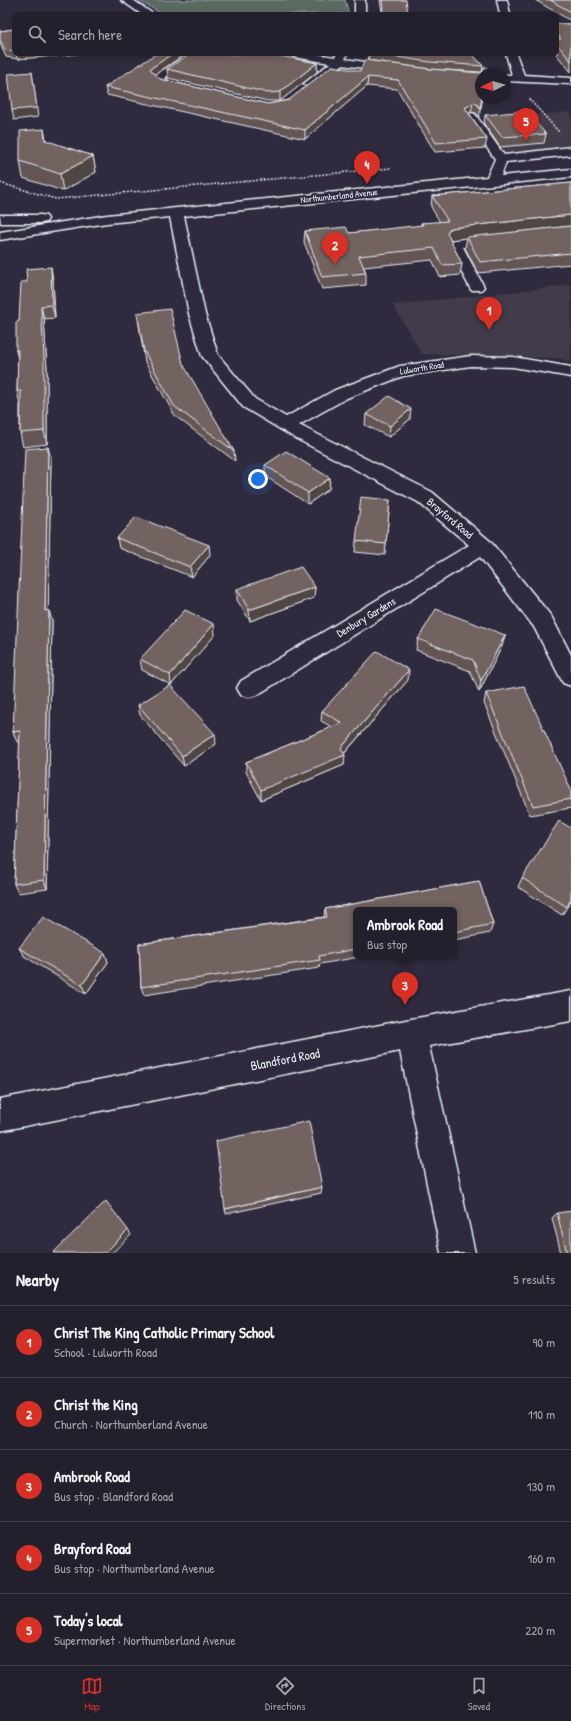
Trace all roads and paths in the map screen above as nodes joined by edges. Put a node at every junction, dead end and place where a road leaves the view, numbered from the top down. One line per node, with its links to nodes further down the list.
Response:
1 (126, 0): 4 (street)
2 (360, 0): 5 (street)
3 (502, 0): 6 (street)
4 (145, 12)
5 (360, 12)
6 (505, 12)
7 (192, 56): 15 (street)
8 (317, 56): 10 (street)
9 (512, 56): 13 (street)
10 (340, 58): 11 (street); 16 (street)
11 (407, 70)
12 (511, 78): 13 (street)
13 (519, 79): 14 (street); 18 (path)
14 (571, 81)
15 (194, 91)
16 (302, 91)
17 (471, 117): 20 (street)
18 (560, 133)
19 (571, 152): 20 (street)
20 (502, 159): 23 (street)
21 (396, 168): 24 (path)
22 (571, 173): 23 (street, Northumberland Avenue)
23 (492, 181): 25 (street, Northumberland Avenue)
24 (0, 183)
25 (176, 212): 27 (street, Northumberland Avenue); 32 (street, Brayford Road)
26 (0, 219): 27 (street, Northumberland Avenue); 28 (street)
27 (107, 219): 28 (street, Northumberland Avenue)
28 (0, 236)
29 (508, 237): 30 (street)
30 (476, 287)
31 (570, 371): 32 (street, Lulworth Road)
32 (285, 425): 33 (street, Brayford Road)
33 (483, 546): 34 (street, Brayford Road); 35 (street, Denbury Gardens)
34 (571, 677)
35 (249, 688)
36 (571, 1006): 37 (street, Blandford Road)
37 (411, 1034): 38 (street, Blandford Road); 39 (street)
38 (0, 1116)
39 (458, 1253)

